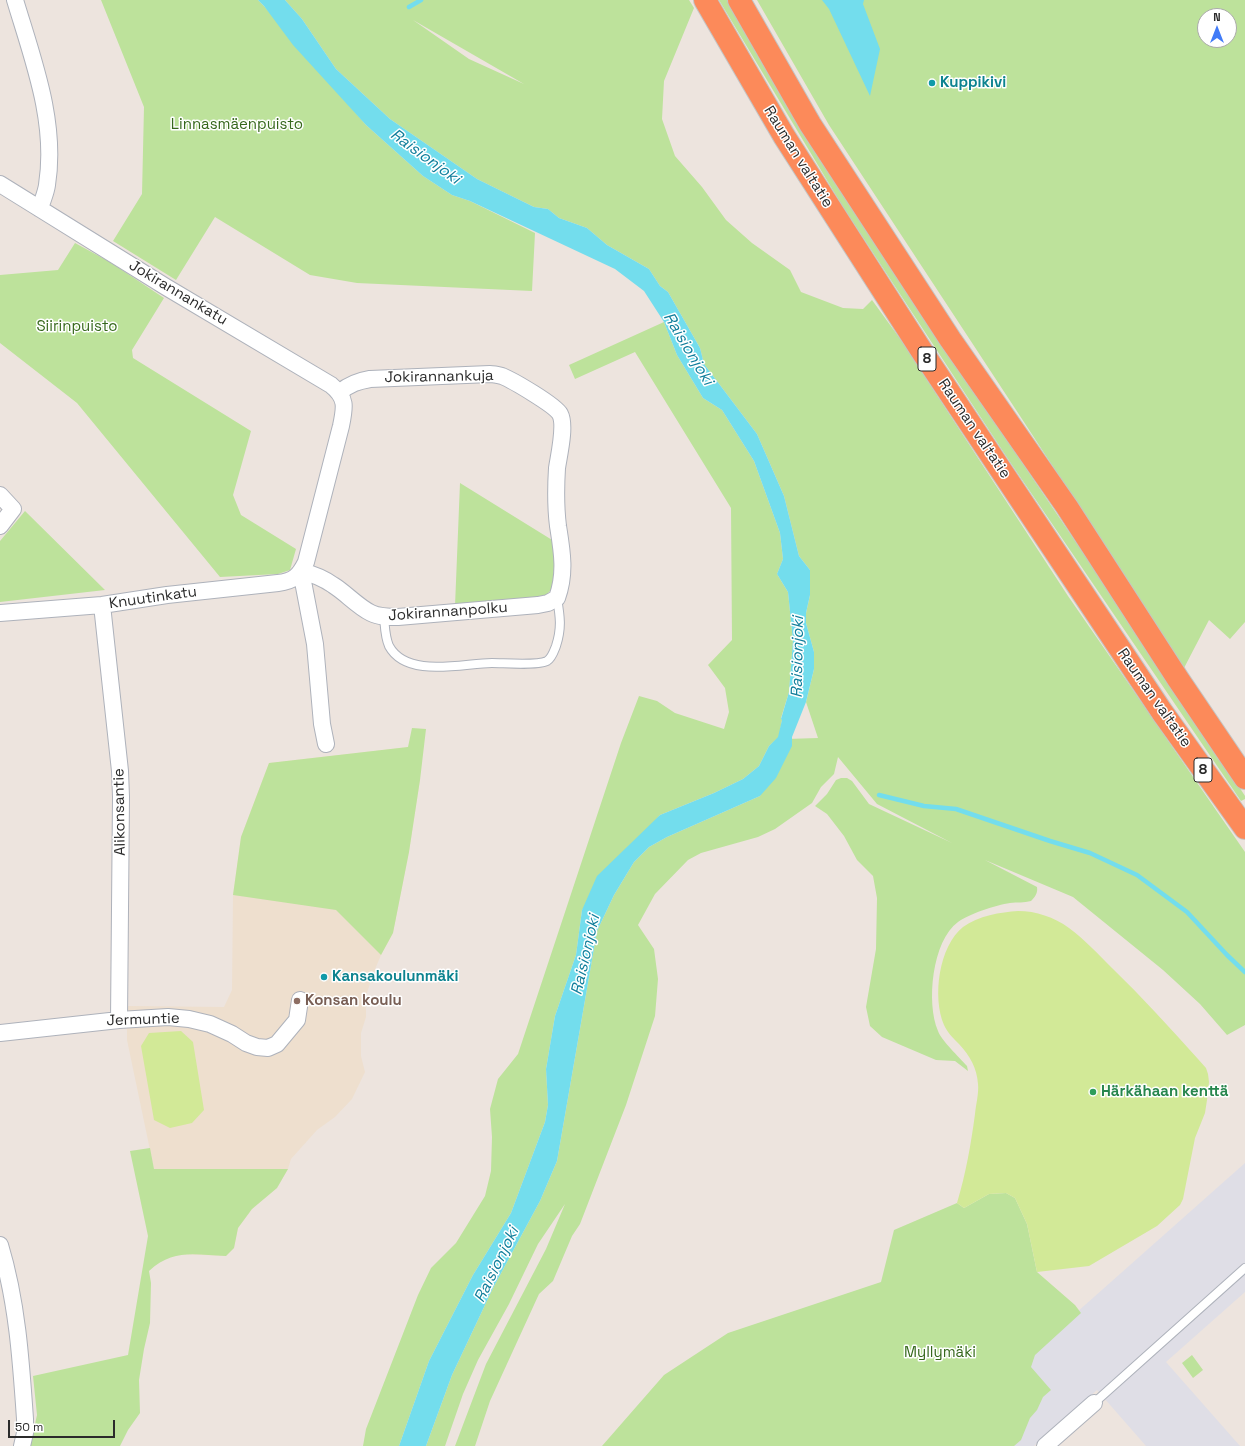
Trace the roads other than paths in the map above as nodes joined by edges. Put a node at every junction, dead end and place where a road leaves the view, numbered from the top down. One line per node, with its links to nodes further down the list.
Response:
1 (15, 0): 5 (street)
2 (704, 0): 16 (highway, Rauman valtatie / 8)
3 (739, 0): 15 (highway, Rauman valtatie / 8)
4 (0, 184): 5 (street, Jokirannankatu)
5 (40, 209): 6 (street, Jokirannankatu)
6 (340, 392): 9 (street); 10 (street, Jokirannankuja)
7 (0, 495): 8 (street)
8 (0, 526)
9 (301, 571): 11 (street, Knuutinkatu); 13 (street, Jokirannanpolku); 14 (street)
10 (557, 598): 13 (street, Jokirannanpolku); 13 (lane)
11 (102, 605): 12 (street, Knuutinkatu); 18 (street, Alikonsantie)
12 (0, 613)
13 (384, 617)
14 (326, 744)
15 (1245, 778)
16 (1245, 828)
17 (300, 1000): 18 (street, Jermuntie)
18 (119, 1020): 19 (street, Jermuntie)
19 (0, 1033)
20 (0, 1245): 23 (street)
21 (1245, 1268): 22 (lane)
22 (1094, 1403): 24 (street)
23 (22, 1446)
24 (1045, 1446)

